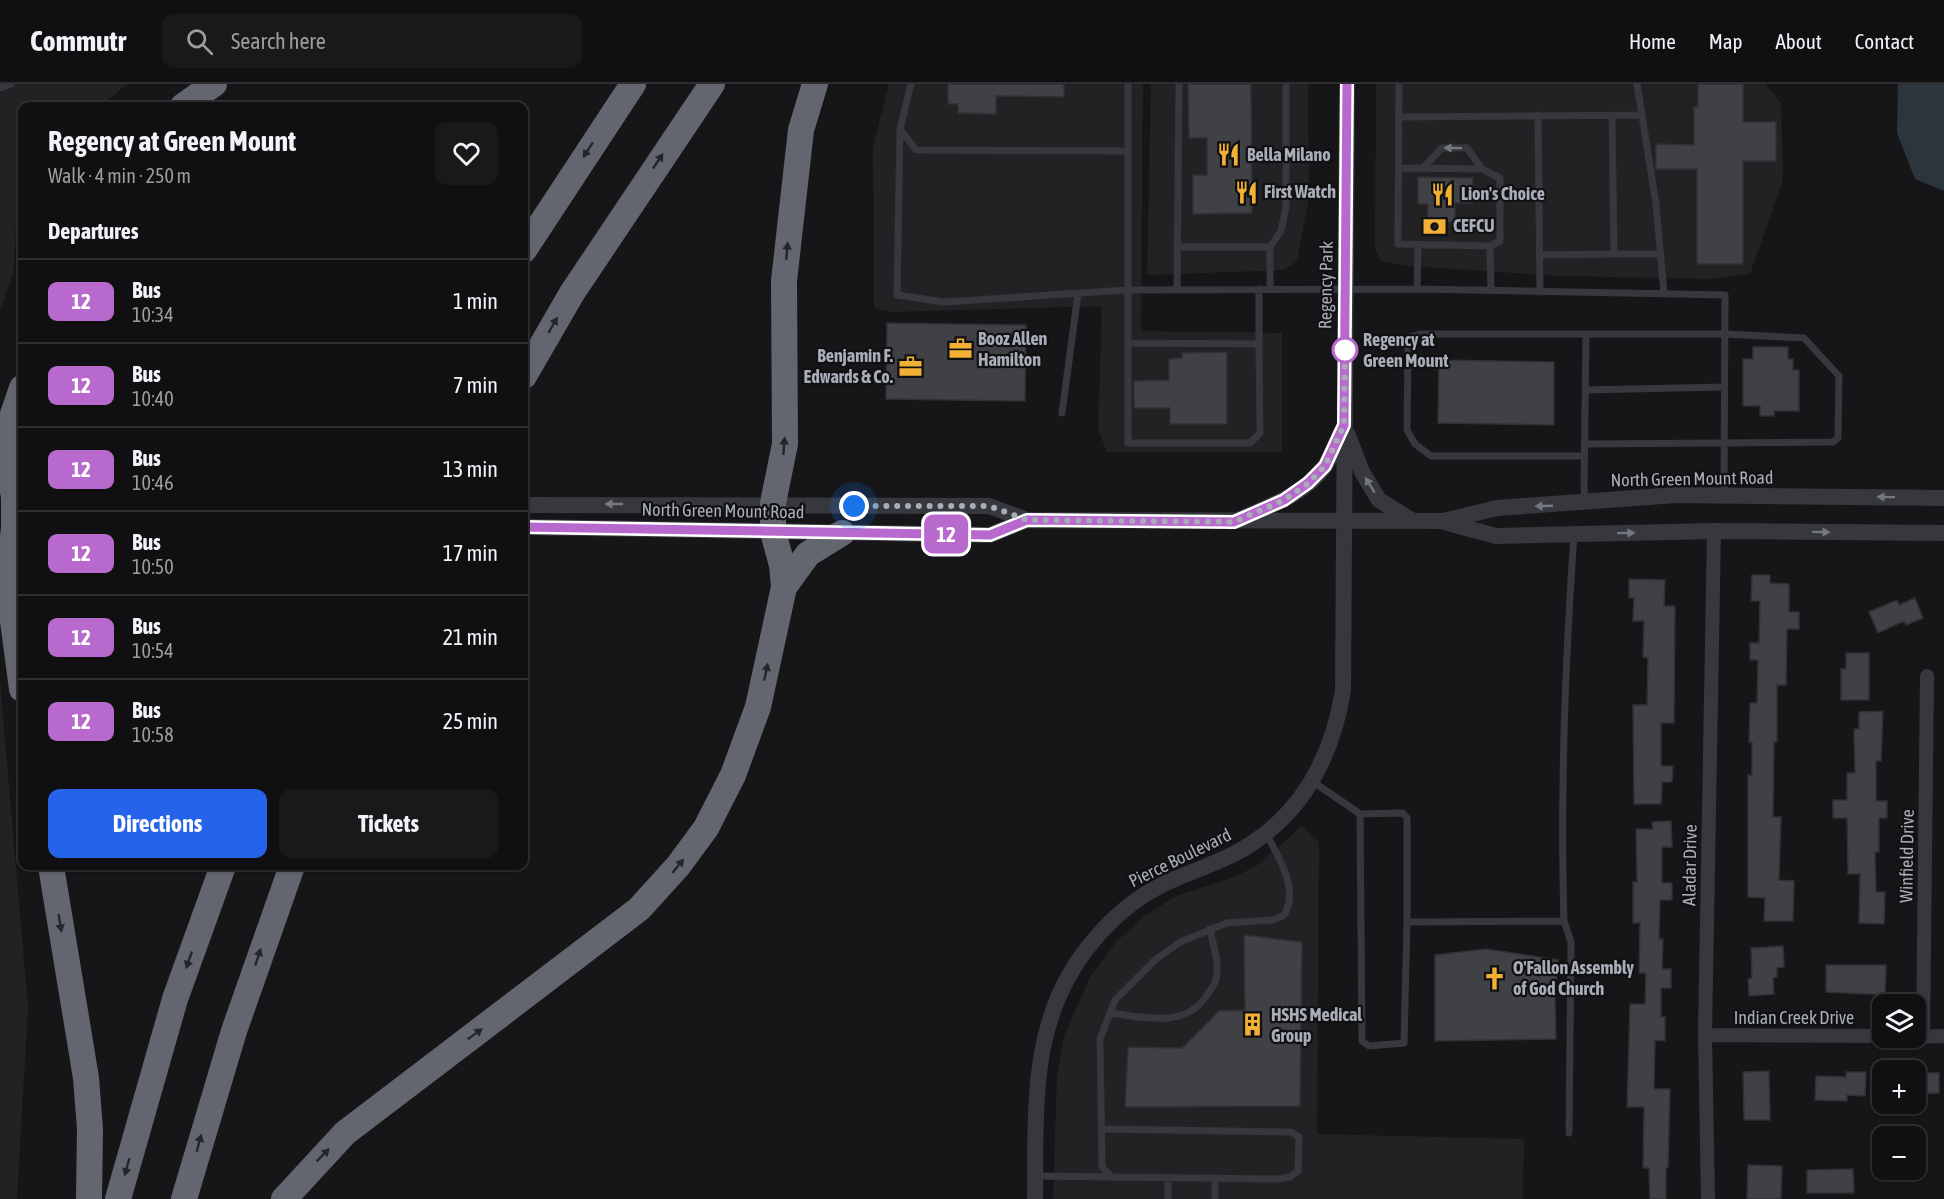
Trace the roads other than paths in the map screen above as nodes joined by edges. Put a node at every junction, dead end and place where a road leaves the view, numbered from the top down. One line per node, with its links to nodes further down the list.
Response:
1 (11, 84): 13 (lane)
2 (214, 84): 14 (highway)
3 (633, 84): 24 (highway, one-way to 24)
4 (712, 84): 46 (highway, one-way to 4)
5 (815, 84): 60 (highway, one-way to 5)
6 (911, 84): 19 (lane)
7 (1128, 84): 20 (lane)
8 (1179, 84): 27 (lane)
9 (1286, 84): 28 (lane)
10 (1347, 84): 37 (street, Regency Park)
11 (1399, 84): 18 (lane)
12 (1637, 84): 16 (lane)
13 (0, 88)
14 (189, 102)
15 (1612, 115): 16 (lane); 17 (lane); 29 (lane)
16 (1642, 115): 30 (lane)
17 (1538, 116): 18 (lane); 31 (lane)
18 (1400, 117): 21 (lane)
19 (900, 129): 20 (lane); 40 (lane)
20 (1128, 152): 35 (lane)
21 (1399, 168): 22 (lane); 25 (lane)
22 (1423, 168): 23 (lane); 23 (lane, one-way to 22)
23 (1482, 169): 26 (lane)
24 (528, 244)
25 (1418, 245): 26 (lane); 34 (lane)
26 (1491, 246): 38 (lane)
27 (1177, 247): 28 (lane); 36 (lane)
28 (1270, 247): 33 (lane)
29 (1614, 254): 30 (lane); 31 (lane)
30 (1660, 254): 41 (lane)
31 (1540, 255): 39 (lane)
32 (1259, 289): 33 (lane); 36 (lane); 45 (lane)
33 (1270, 289): 37 (lane)
34 (1417, 289): 37 (lane); 38 (lane)
35 (1127, 290): 36 (lane); 40 (lane); 44 (lane)
36 (1177, 290)
37 (1345, 290): 51 (street, Regency Park)
38 (1491, 290): 39 (lane)
39 (1540, 292): 41 (lane)
40 (1078, 294): 50 (lane)
41 (1664, 294): 43 (lane)
42 (1586, 334): 43 (lane); 48 (lane); 55 (lane)
43 (1724, 334): 47 (lane); 53 (lane)
44 (1128, 343): 45 (lane); 45 (lane)
45 (1259, 344)
46 (528, 369)
47 (1724, 387): 48 (lane); 53 (lane)
48 (1586, 390): 54 (lane)
49 (18, 400): 52 (highway)
50 (1062, 413)
51 (1344, 425): 64 (street); 65 (street, Regency Park); 66 (street, one-way to 51)
52 (4, 443): 57 (highway)
53 (1724, 443): 54 (lane); 56 (lane)
54 (1585, 444): 55 (lane)
55 (1585, 456): 59 (lane)
56 (1724, 496): 58 (street, North Green Mount Road, one-way to 56); 59 (street, North Green Mount Road)
57 (12, 497): 68 (highway)
58 (1944, 498)
59 (1585, 503): 63 (street, North Green Mount Road, one-way to 63)
60 (773, 504): 61 (street, North Green Mount Road, one-way to 61); 62 (street, North Green Mount Road); 70 (highway)
61 (528, 505)
62 (1027, 520): 64 (street, North Green Mount Road); 71 (street, North Green Mount Road)
63 (1443, 521): 66 (street, North Green Mount Road); 73 (street, North Green Mount Road)
64 (1234, 522): 65 (street, North Green Mount Road)
65 (1343, 522): 66 (street, North Green Mount Road); 77 (street, Pierce Boulevard)
66 (1414, 522)
67 (528, 527): 70 (street, North Green Mount Road)
68 (12, 528): 75 (highway)
69 (1714, 531): 72 (street, North Green Mount Road, one-way to 72); 73 (street, North Green Mount Road, one-way to 69); 88 (street, Aladar Drive)
70 (773, 532): 71 (street, North Green Mount Road); 74 (highway)
71 (842, 533): 74 (highway)
72 (1944, 533)
73 (1574, 535): 83 (lane)
74 (784, 586): 101 (highway, one-way to 74)
75 (18, 659)
76 (1927, 676): 86 (street, Winfield Drive)
77 (1312, 781): 78 (lane); 79 (street, Pierce Boulevard)
78 (1360, 814): 84 (lane); 84 (lane)
79 (1266, 833): 85 (lane); 94 (street, Pierce Boulevard)
80 (52, 870): 98 (highway, one-way to 98)
81 (222, 870): 99 (highway, one-way to 99)
82 (291, 870): 100 (highway, one-way to 82)
83 (1564, 921): 84 (lane); 93 (lane)
84 (1407, 922)
85 (1210, 929): 87 (lane); 87 (lane)
86 (1920, 994)
87 (1110, 1013): 92 (lane)
88 (1705, 1035): 89 (street, Indian Creek Drive); 105 (street, Aladar Drive)
89 (1872, 1036)
90 (1944, 1036): 91 (street)
91 (1926, 1037)
92 (1102, 1129): 95 (lane); 97 (lane)
93 (1569, 1132)
94 (1035, 1176): 95 (lane); 102 (street, Pierce Boulevard)
95 (1112, 1177): 96 (lane)
96 (1168, 1178): 97 (lane); 103 (lane)
97 (1215, 1178): 104 (lane)
98 (89, 1199)
99 (118, 1199)
100 (184, 1199)
101 (284, 1199)
102 (1035, 1199)
103 (1168, 1199)
104 (1215, 1199)
105 (1708, 1199)

